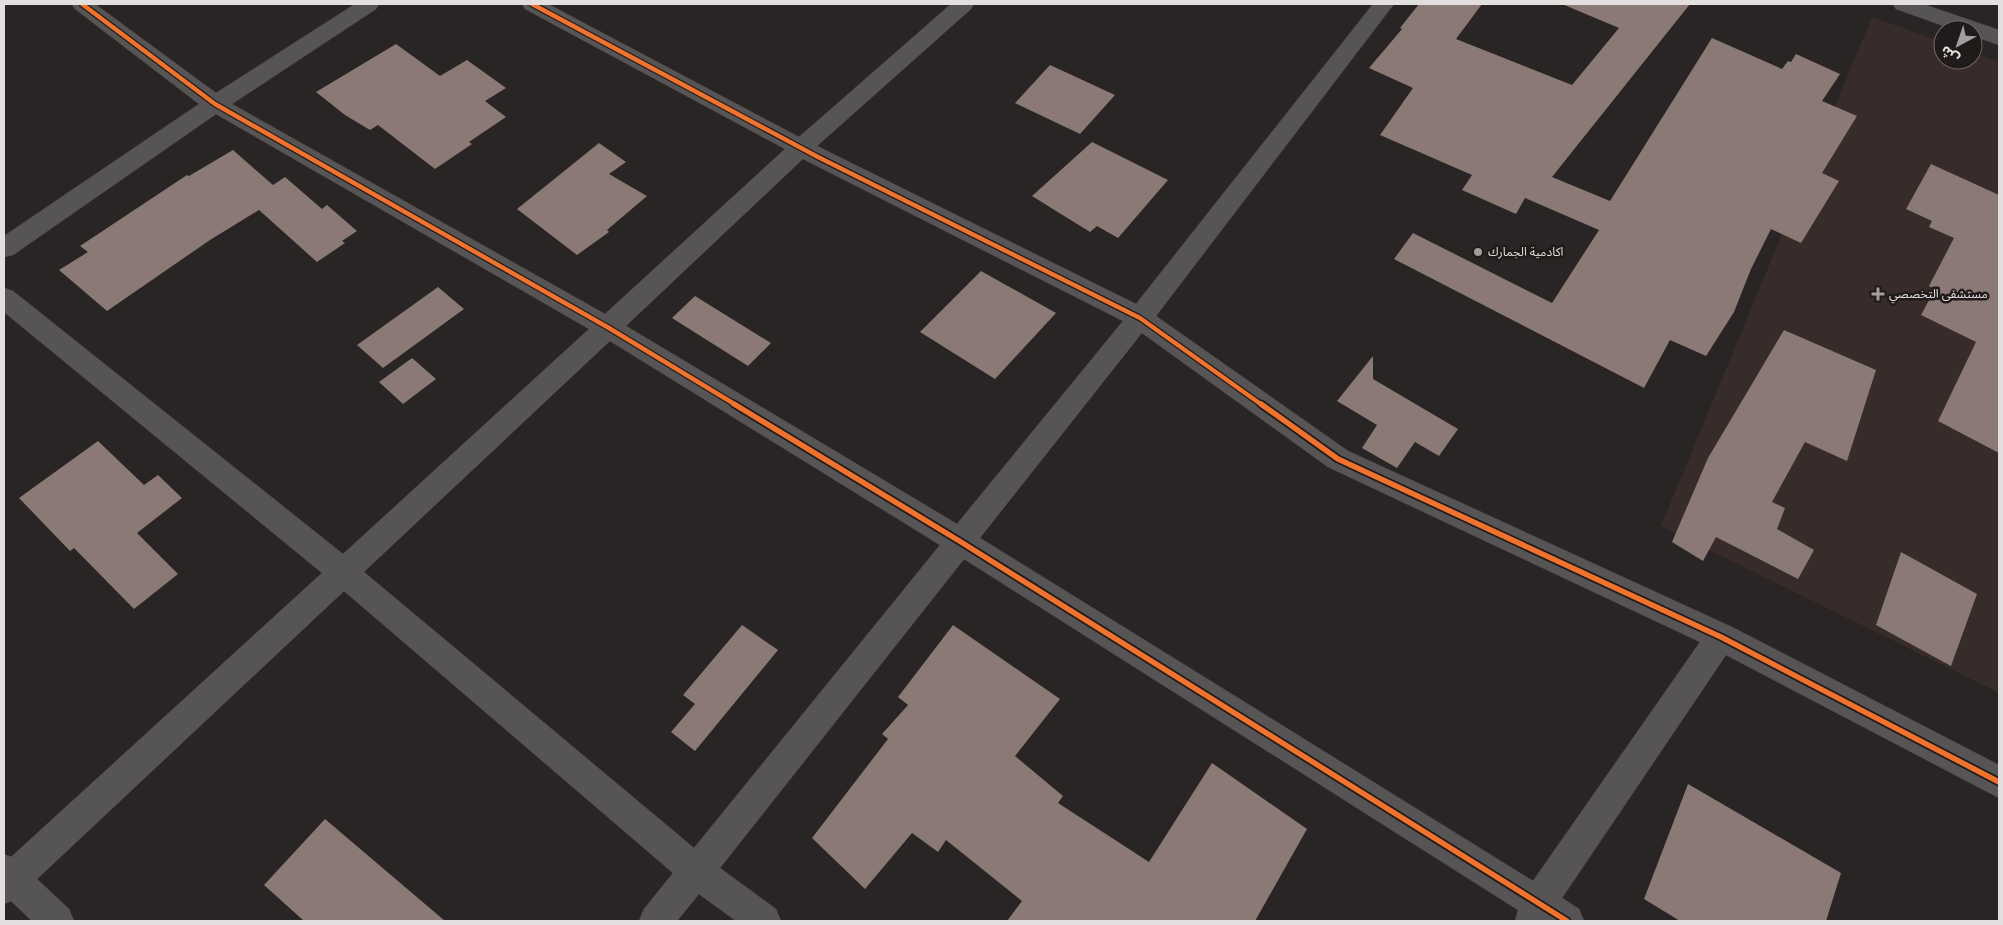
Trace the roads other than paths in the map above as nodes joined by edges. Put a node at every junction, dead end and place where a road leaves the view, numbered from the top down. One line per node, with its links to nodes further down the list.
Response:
1 (82, 4): 8 (street)
2 (369, 4): 8 (street)
3 (532, 4): 9 (street)
4 (964, 4): 9 (street)
5 (1384, 4): 12 (street)
6 (1903, 4): 7 (street)
7 (1999, 38)
8 (215, 104): 10 (street); 13 (street)
9 (801, 148): 12 (street); 13 (street)
10 (4, 248)
11 (4, 298): 15 (street)
12 (1140, 318): 14 (street); 16 (street)
13 (609, 328): 14 (street); 15 (street)
14 (962, 542): 18 (street); 20 (street)
15 (344, 573): 18 (street); 19 (street)
16 (1721, 637): 17 (street); 20 (street)
17 (1999, 782)
18 (696, 871): 22 (street); 23 (street)
19 (6, 879): 21 (street)
20 (1535, 912): 24 (street)
21 (56, 921)
22 (656, 921)
23 (764, 921)
24 (1567, 921)

